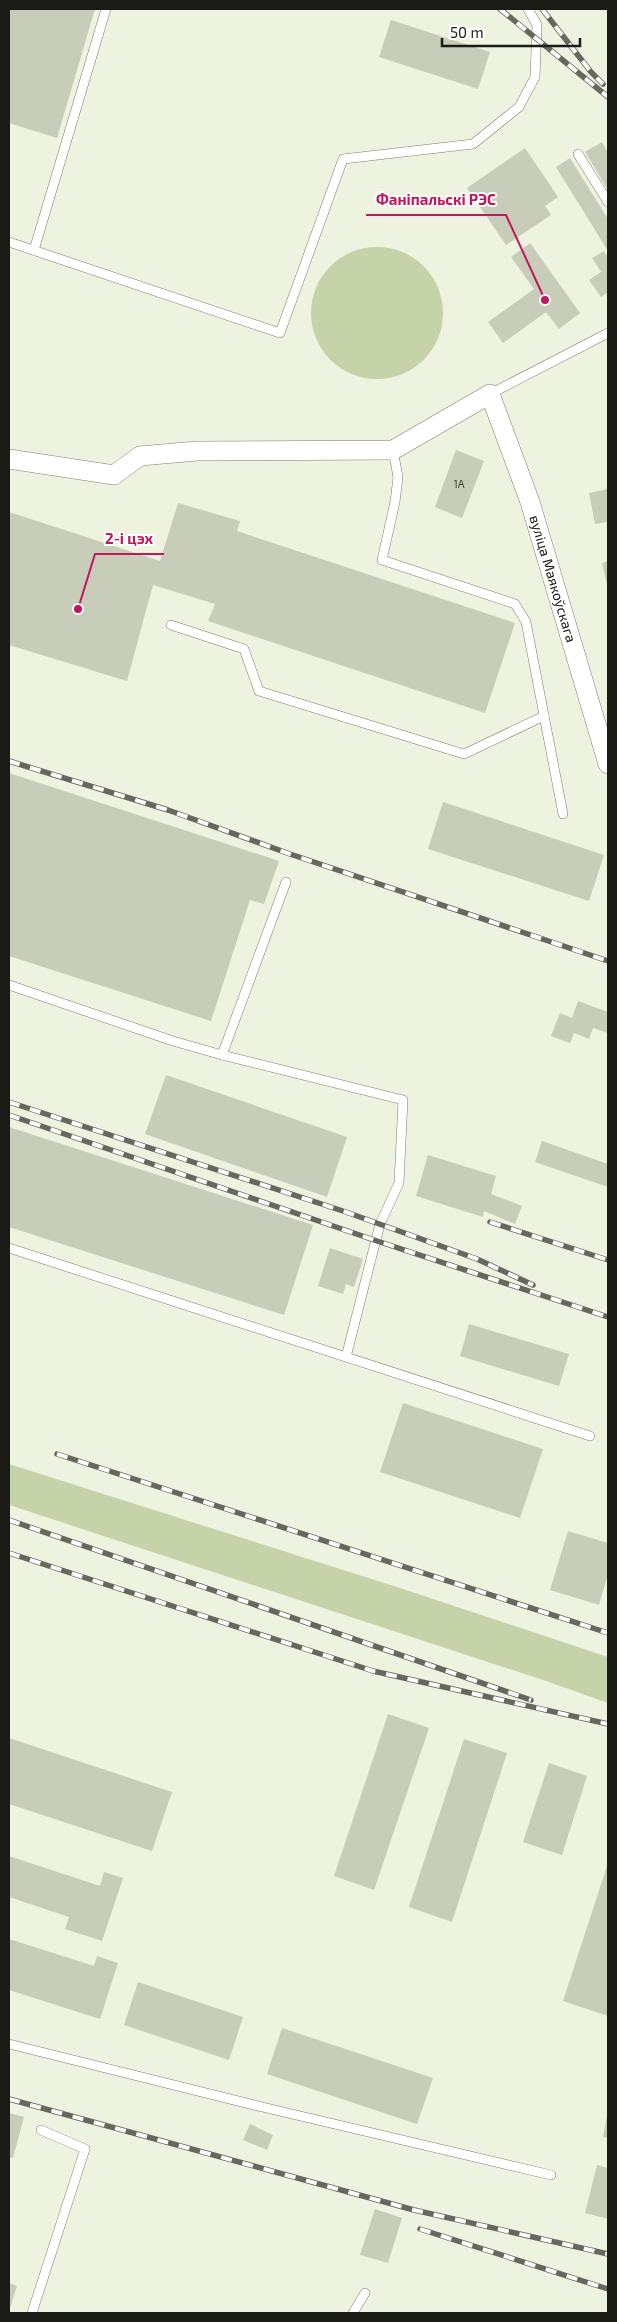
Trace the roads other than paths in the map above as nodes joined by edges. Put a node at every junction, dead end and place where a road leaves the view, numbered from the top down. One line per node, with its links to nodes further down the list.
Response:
1 (106, 9): 6 (lane)
2 (528, 9): 6 (lane)
3 (578, 154): 4 (lane)
4 (608, 202)
5 (9, 242): 6 (lane)
6 (34, 250)
7 (608, 333): 8 (lane)
8 (490, 394): 9 (street); 13 (street, вуліца Маякоўскага)
9 (393, 450): 10 (street); 12 (lane)
10 (9, 458)
11 (171, 625): 12 (lane)
12 (544, 716): 14 (lane)
13 (608, 764)
14 (563, 814)
15 (286, 882): 17 (lane)
16 (9, 985): 17 (lane)
17 (222, 1055): 19 (lane)
18 (9, 1248): 19 (lane)
19 (346, 1357): 20 (lane)
20 (590, 1436)
21 (9, 2044): 23 (lane)
22 (41, 2130): 25 (lane)
23 (551, 2175)
24 (364, 2293): 26 (lane)
25 (32, 2313)
26 (353, 2313)

